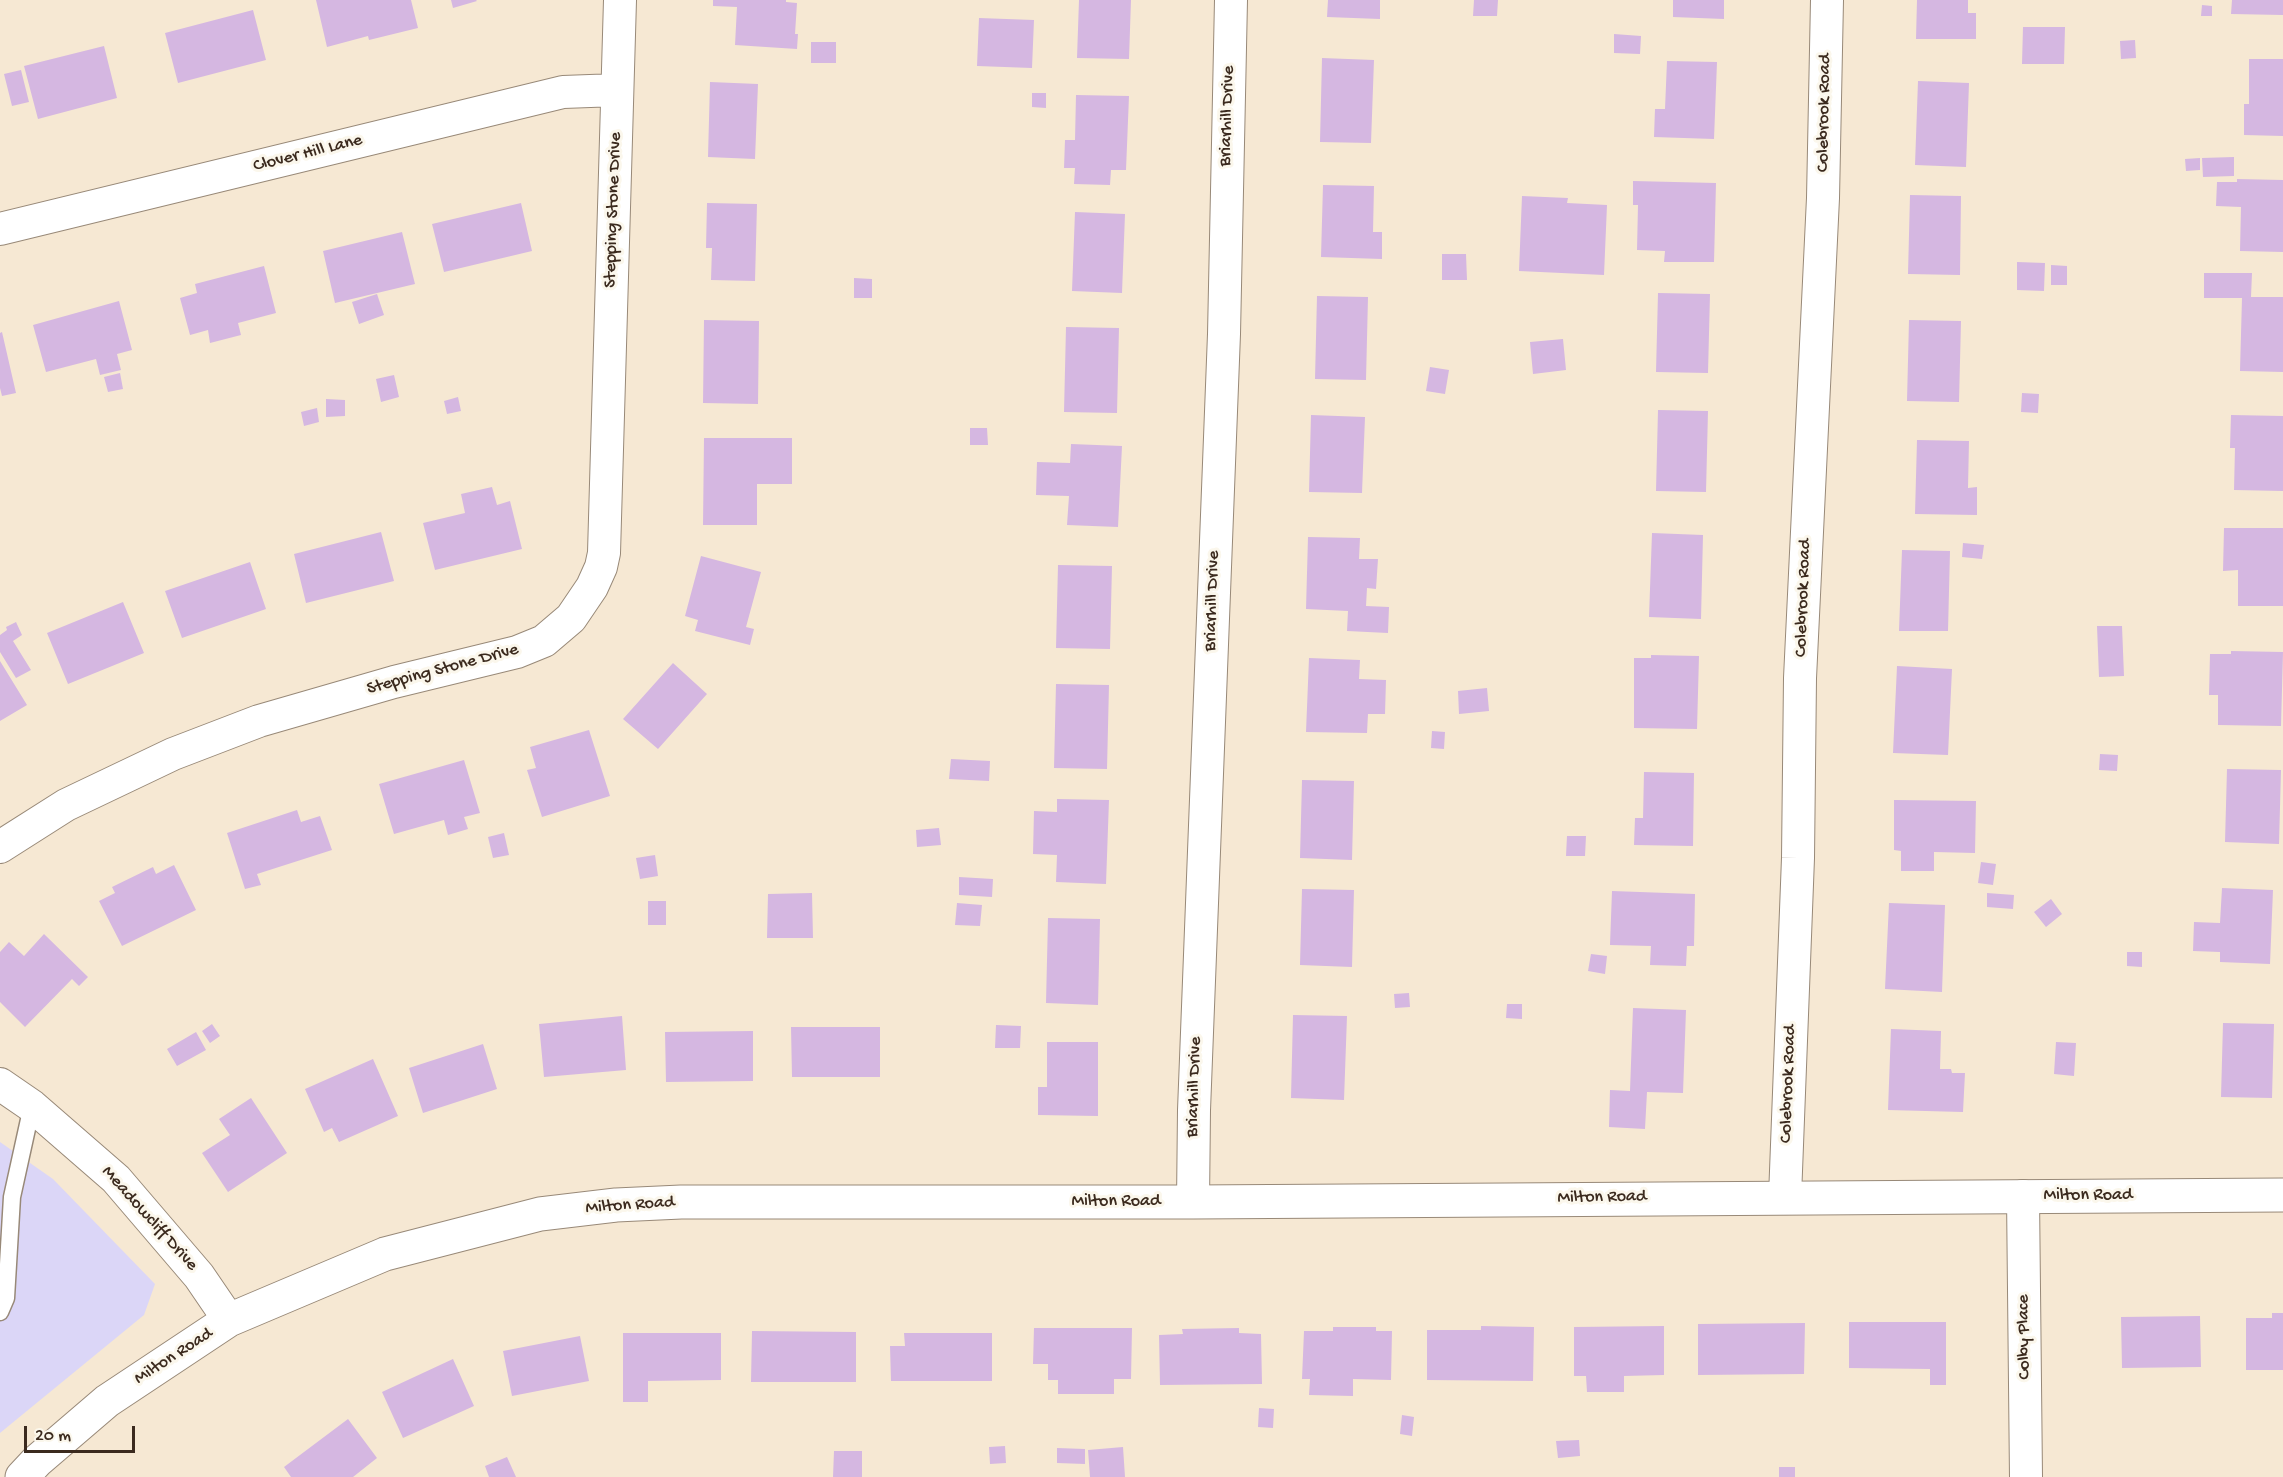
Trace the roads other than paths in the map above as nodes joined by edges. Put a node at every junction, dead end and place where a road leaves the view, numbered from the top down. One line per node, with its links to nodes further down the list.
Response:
1 (620, 0): 4 (street, Stepping Stone Drive)
2 (1231, 0): 12 (street, Briarhill Drive)
3 (1827, 0): 11 (street, Colebrook Road)
4 (617, 90): 5 (street, Clover Hill Lane); 6 (street, Stepping Stone Drive)
5 (0, 229)
6 (0, 847)
7 (0, 1084): 8 (street, Meadowcliff Drive)
8 (32, 1106): 13 (lane); 14 (street, Meadowcliff Drive)
9 (2283, 1194): 10 (street, Milton Road)
10 (2024, 1196): 11 (street, Milton Road); 16 (street, Colby Place)
11 (1785, 1197): 12 (street, Milton Road)
12 (1193, 1202): 14 (street, Milton Road)
13 (0, 1312)
14 (230, 1320): 15 (street, Milton Road)
15 (22, 1477)
16 (2026, 1477)

